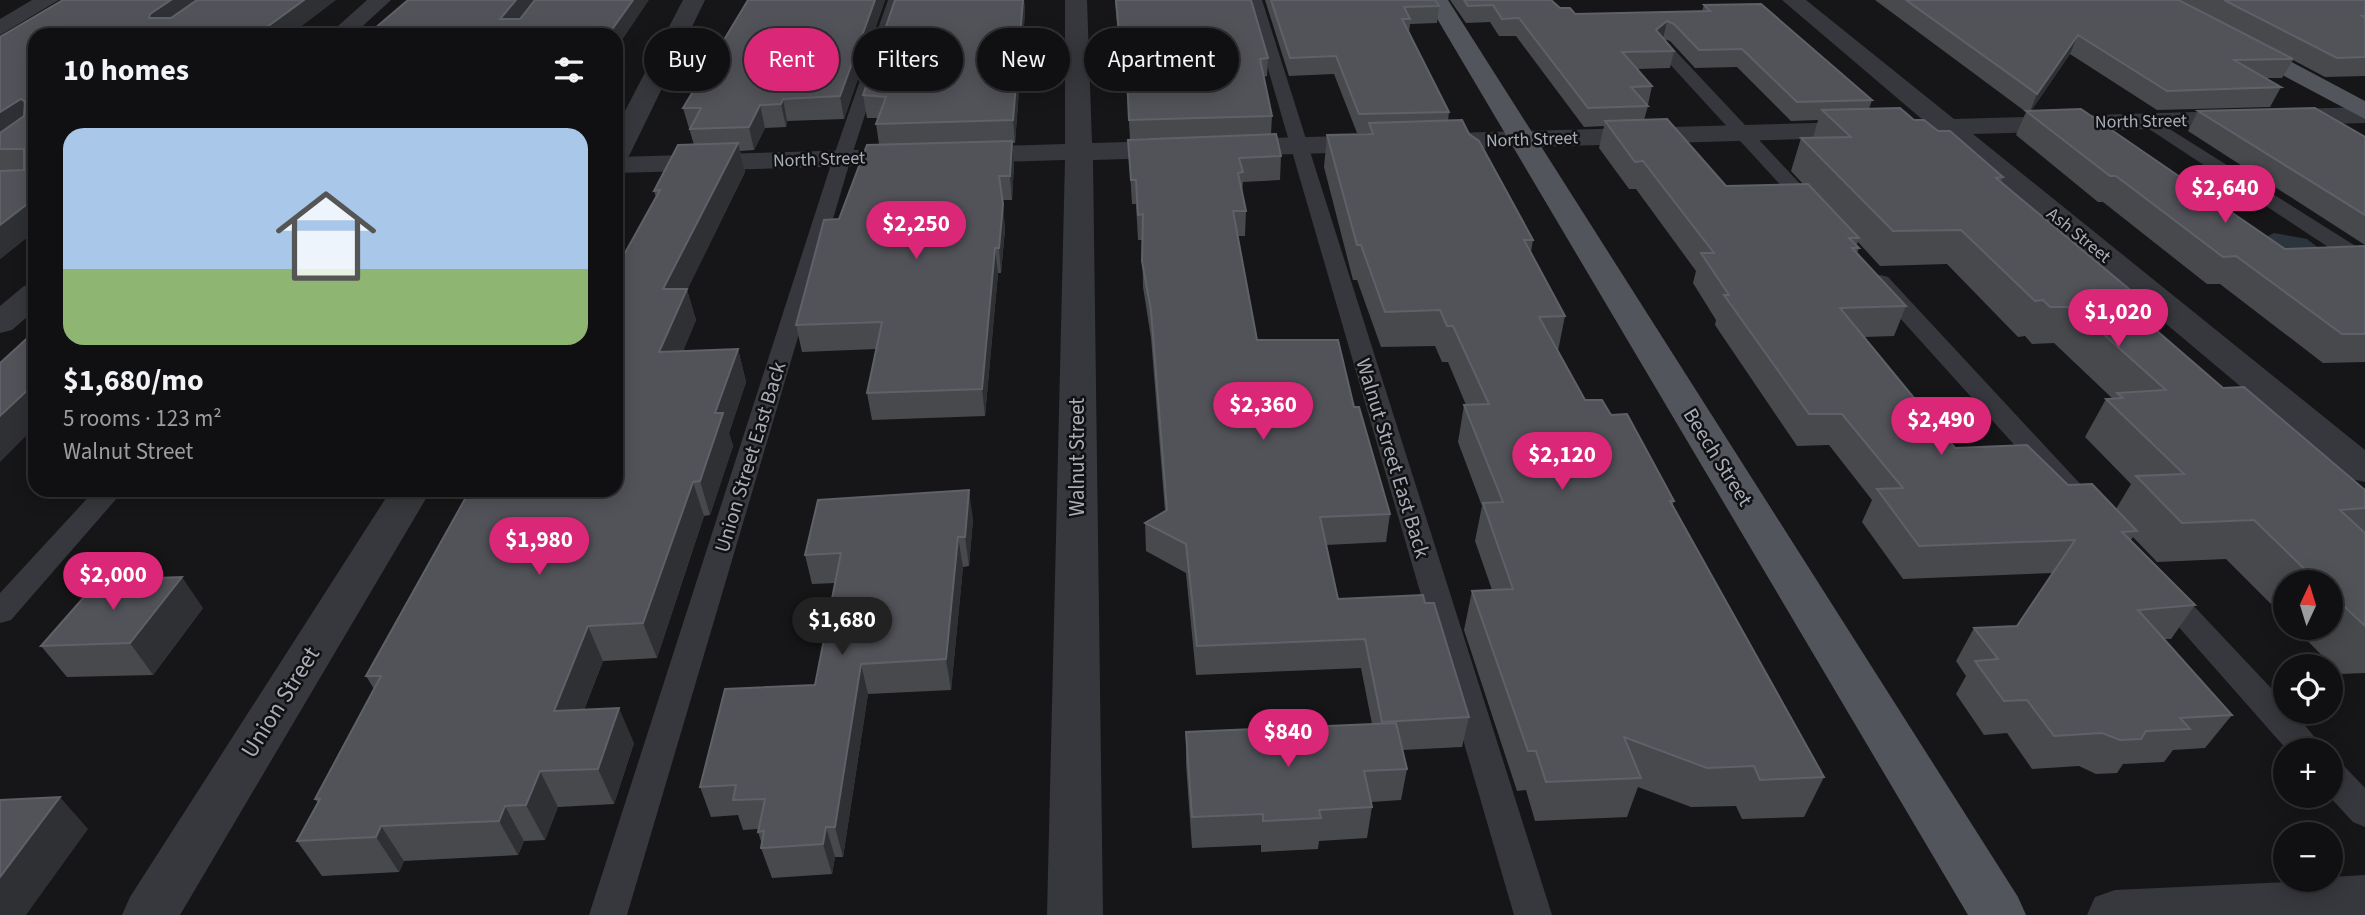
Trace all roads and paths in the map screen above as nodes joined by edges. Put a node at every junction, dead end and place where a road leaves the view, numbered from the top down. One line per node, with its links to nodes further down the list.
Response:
1 (48, 0): 10 (street)
2 (380, 0): 11 (street)
3 (694, 0): 18 (street)
4 (895, 0): 21 (lane, Union Street East Back)
5 (1076, 0): 20 (street, Walnut Street)
6 (1255, 0): 19 (lane, Walnut Street East Back)
7 (1437, 0): 17 (main road, Beech Street)
8 (1793, 0): 15 (street, Ash Street)
9 (2159, 0): 13 (main road)
10 (0, 28)
11 (347, 28)
12 (1662, 46): 16 (lane)
13 (2365, 113): 14 (street, North Street)
14 (2150, 121): 15 (street, North Street); 25 (lane)
15 (1945, 126): 16 (street, North Street); 28 (street, Ash Street)
16 (1744, 133): 17 (street, North Street); 23 (lane)
17 (1522, 139): 19 (street, North Street); 42 (main road, Beech Street)
18 (623, 140)
19 (1298, 145): 20 (street, North Street); 41 (lane, Walnut Street East Back)
20 (1079, 151): 21 (street, North Street); 40 (street, Walnut Street)
21 (842, 158): 22 (street, North Street); 39 (lane, Union Street East Back)
22 (623, 165)
23 (1831, 228)
24 (1860, 259): 31 (lane)
25 (2365, 261)
26 (28, 299): 27 (street)
27 (0, 323)
28 (2365, 470)
29 (104, 497): 33 (lane)
30 (407, 497): 38 (street, Union Street)
31 (2094, 515)
32 (2150, 577): 34 (lane)
33 (0, 612)
34 (2297, 738)
35 (2343, 788): 36 (lane)
36 (2365, 812)
37 (2365, 900): 43 (street)
38 (150, 915)
39 (608, 915)
40 (1075, 915)
41 (1533, 915)
42 (1998, 915)
43 (2115, 915)

